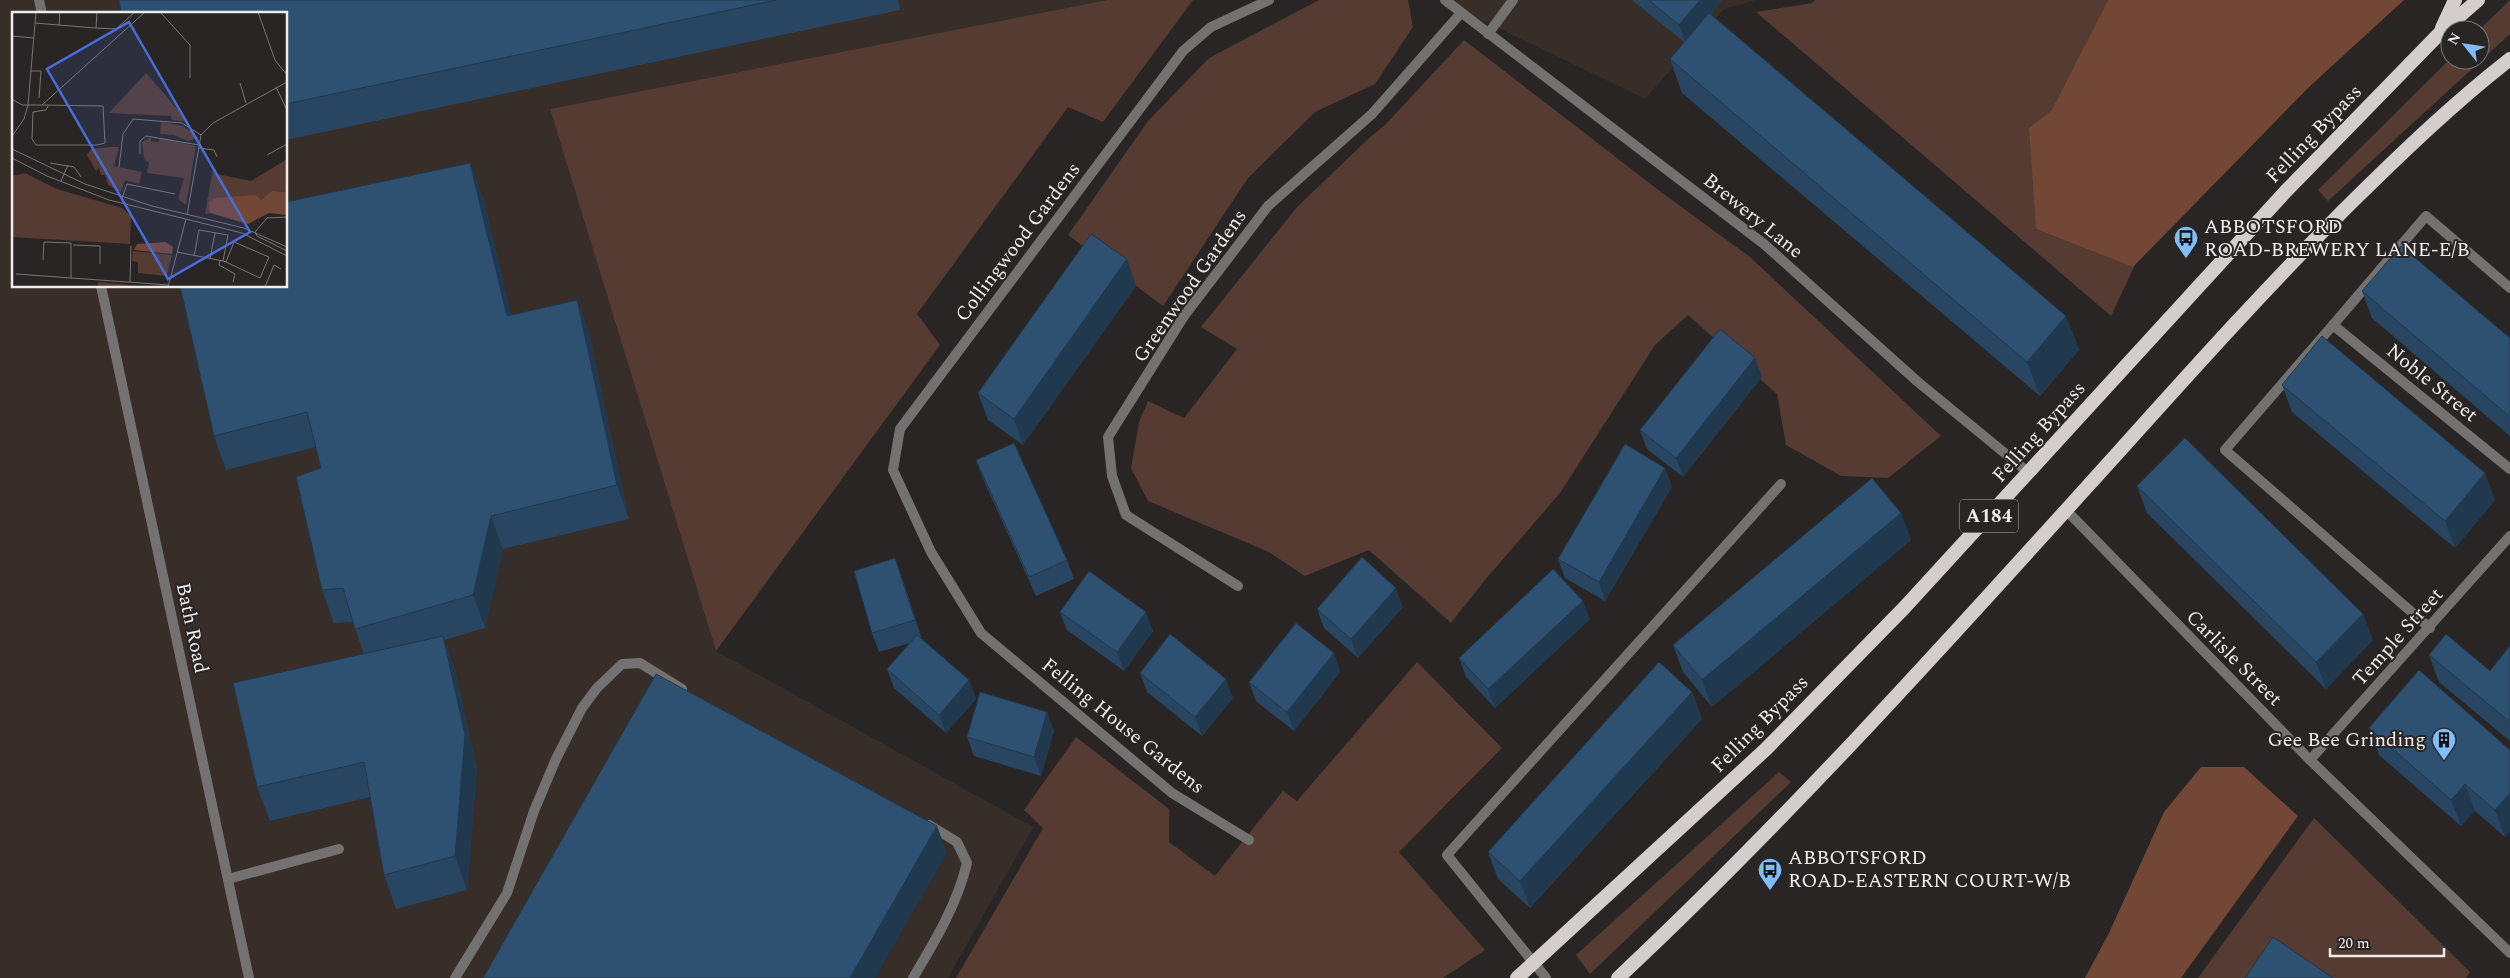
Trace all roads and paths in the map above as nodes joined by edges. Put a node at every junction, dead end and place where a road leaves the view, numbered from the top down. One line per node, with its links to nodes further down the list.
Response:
1 (1268, 0): 22 (street, Collingwood Gardens)
2 (1445, 0): 6 (street, Brewery Lane)
3 (1513, 0): 9 (street)
4 (2456, 0): 7 (highway)
5 (2478, 0): 8 (highway, Felling Bypass / A184)
6 (1461, 13): 9 (street, Brewery Lane); 20 (street, Greenwood Gardens)
7 (2447, 20)
8 (2456, 20)
9 (1488, 34): 16 (street, Brewery Lane)
10 (2440, 34): 16 (highway, Felling Bypass / A184)
11 (2510, 59): 18 (highway, A184)
12 (101, 288): 28 (street, Bath Road)
13 (2510, 288): 14 (street)
14 (2333, 325): 15 (street, Noble Street); 21 (street)
15 (2510, 469)
16 (2029, 473): 30 (highway, Felling Bypass / A184)
17 (1781, 484): 30 (street)
18 (2066, 510): 24 (street, Carlisle Street); 36 (highway, A184)
19 (2510, 536): 21 (street, Temple Street)
20 (1238, 586)
21 (2430, 628): 24 (street, Temple Street)
22 (980, 634): 26 (street, Felling House Gardens)
23 (690, 694): 32 (street)
24 (2310, 760): 29 (street, Carlisle Street)
25 (918, 818): 33 (street)
26 (1249, 840)
27 (339, 849): 28 (street)
28 (228, 879): 31 (street, Bath Road)
29 (2510, 953)
30 (1533, 964): 34 (highway, Felling Bypass / A184); 35 (street)
31 (250, 978)
32 (455, 978)
33 (913, 978)
34 (1517, 978)
35 (1546, 978)
36 (1618, 978)

